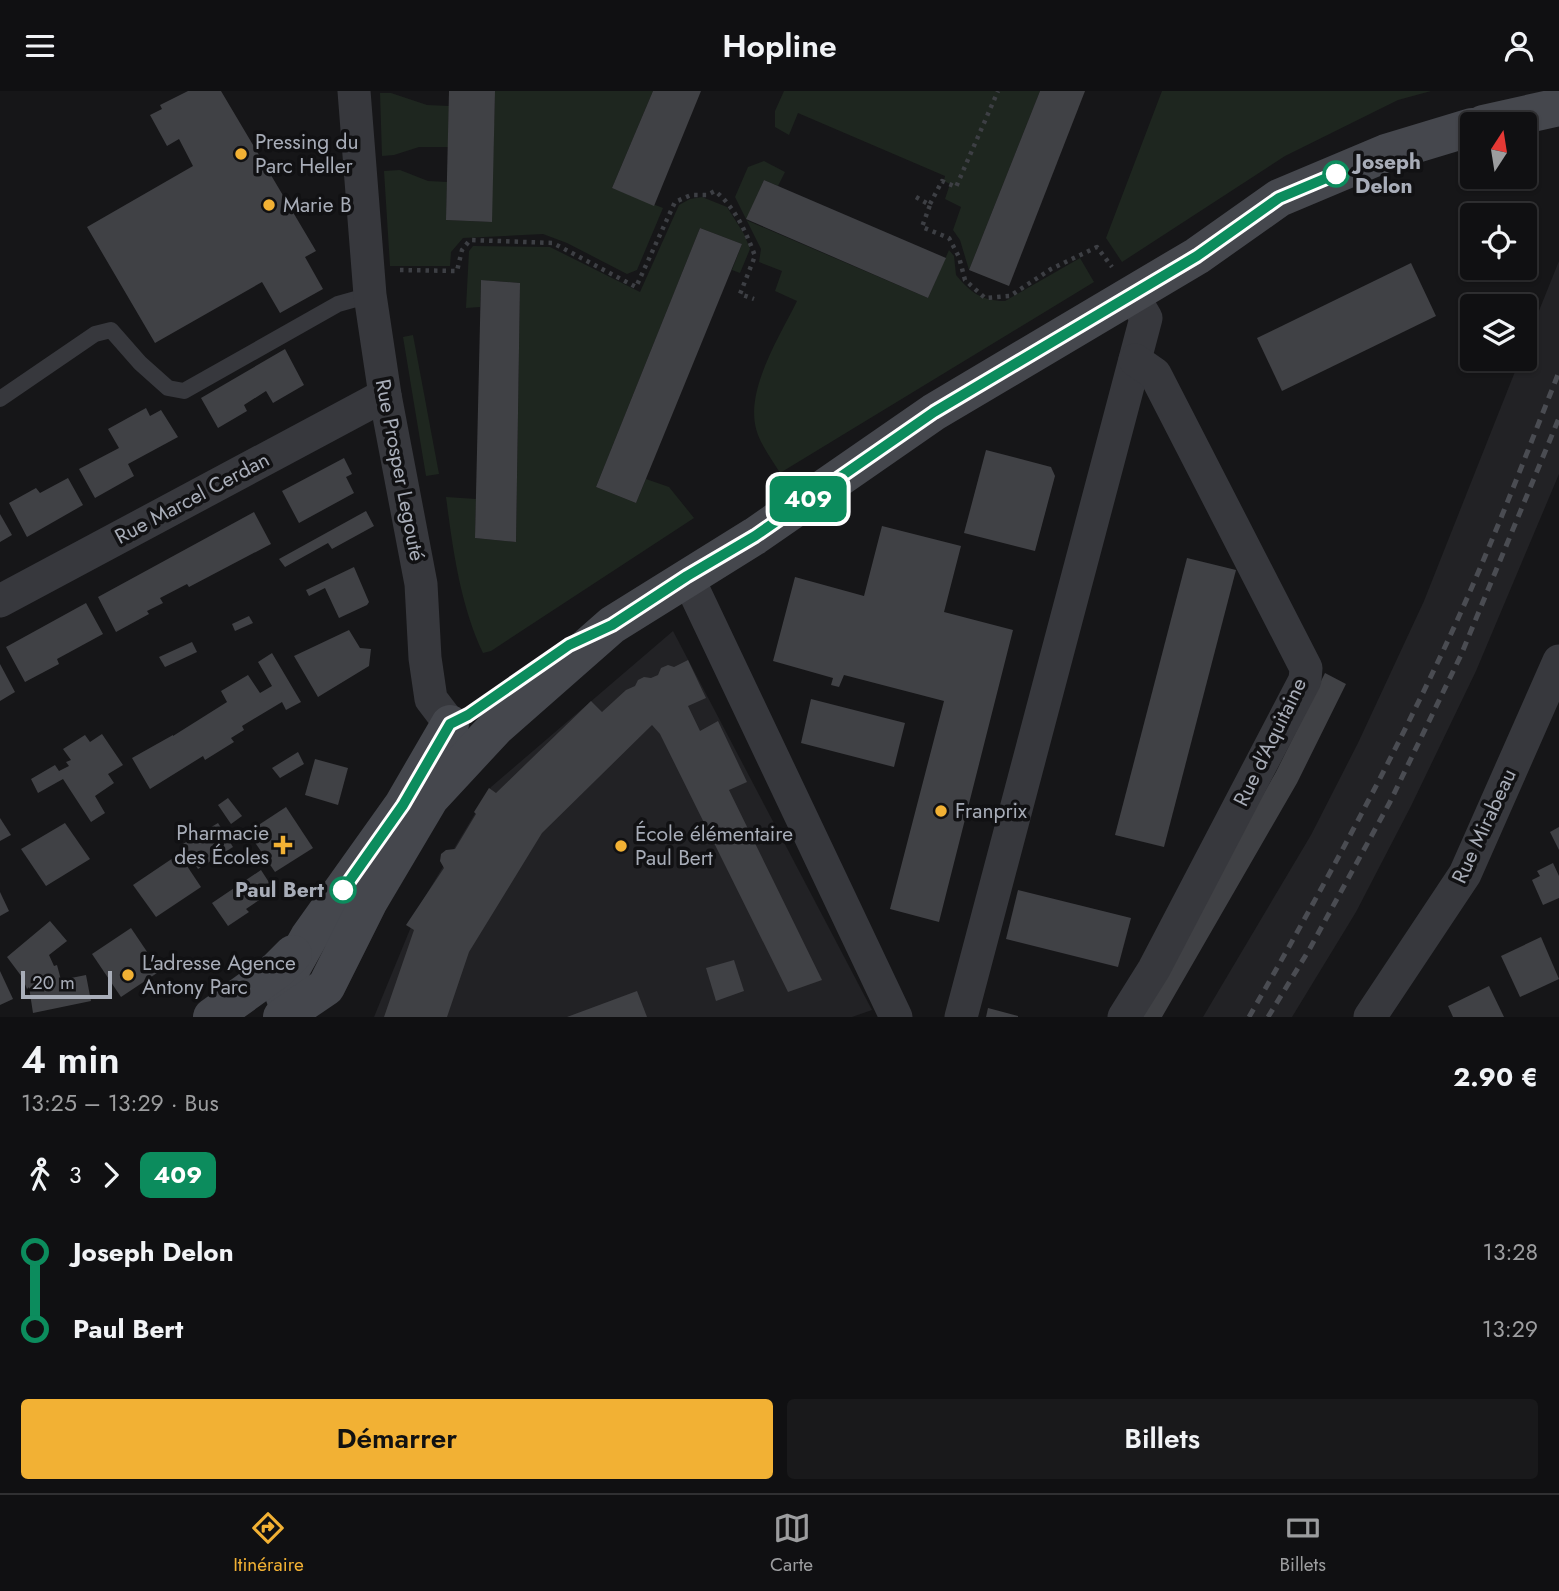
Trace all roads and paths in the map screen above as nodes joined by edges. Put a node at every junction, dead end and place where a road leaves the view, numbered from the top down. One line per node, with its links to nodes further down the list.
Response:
1 (354, 91): 8 (street, Rue Prosper Legouté)
2 (998, 91): 7 (path)
3 (1559, 107): 4 (main road)
4 (1537, 112)
5 (1460, 131): 9 (main road)
6 (916, 197): 7 (path)
7 (930, 205): 9 (path)
8 (369, 282): 10 (path); 12 (street, Rue Prosper Legouté); 13 (lane)
9 (1132, 294): 11 (street); 14 (main road)
10 (754, 299)
11 (1135, 360): 26 (street); 27 (street, Rue d'Aquitaine)
12 (385, 395): 15 (street, Rue Marcel Cerdan); 18 (street, Rue Prosper Legouté)
13 (0, 399)
14 (687, 576): 16 (main road); 25 (street)
15 (0, 601)
16 (612, 625): 18 (main road); 19 (main road)
17 (1559, 661): 22 (street, Rue Mirabeau)
18 (450, 724): 19 (main road); 20 (main road)
19 (490, 733): 20 (main road)
20 (397, 833): 21 (main road); 23 (main road)
21 (309, 937): 23 (main road); 24 (main road)
22 (1391, 987): 28 (street, Rue Mirabeau); 29 (street)
23 (293, 1016)
24 (212, 1017)
25 (896, 1017)
26 (961, 1017)
27 (1124, 1017)
28 (1370, 1017)
29 (1405, 1017)

